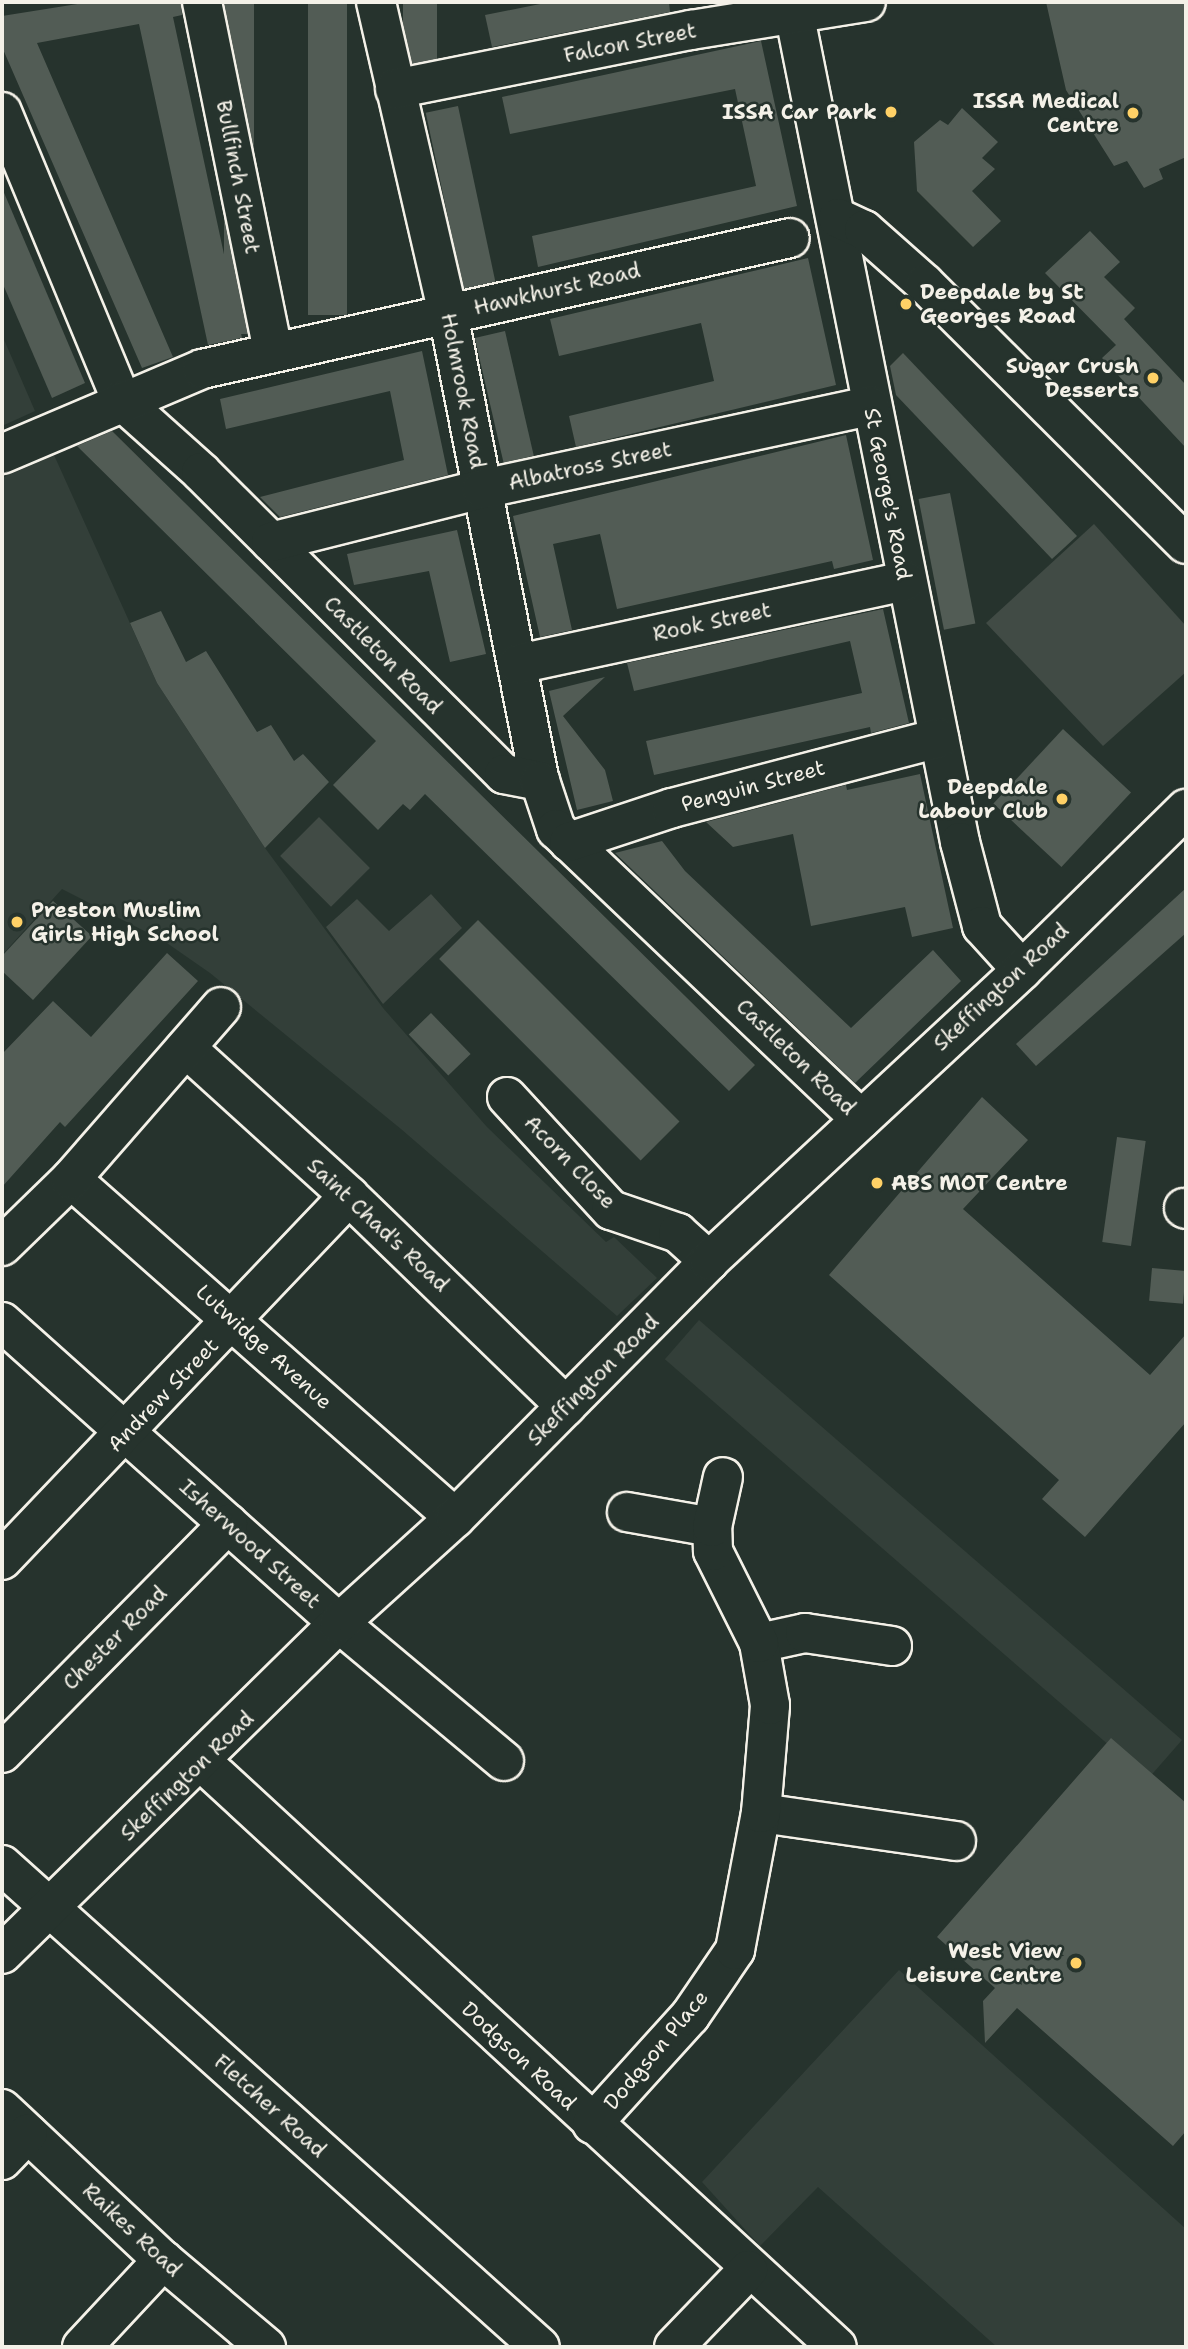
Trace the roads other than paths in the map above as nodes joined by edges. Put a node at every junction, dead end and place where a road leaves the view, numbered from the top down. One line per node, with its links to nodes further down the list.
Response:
1 (202, 2): 10 (street, Bullfinch Street)
2 (376, 2): 5 (street, Holmrook Road)
3 (866, 2): 4 (street, Falcon Street)
4 (794, 11): 5 (street, Falcon Street); 7 (street, St George's Road)
5 (395, 89): 9 (street, Holmrook Road)
6 (2, 112): 11 (street, Castleton Road)
7 (838, 218): 12 (street, St George's Road); 16 (street)
8 (790, 237): 9 (street, Hawkhurst Road)
9 (448, 314): 10 (street, Hawkhurst Road); 14 (street, Holmrook Road)
10 (273, 352): 11 (street, Hawkhurst Road)
11 (122, 401): 13 (street, Hawkhurst Road); 15 (street, Castleton Road)
12 (870, 406): 14 (street, Albatross Street); 17 (street, St George's Road)
13 (2, 454)
14 (482, 489): 15 (street, Albatross Street); 18 (street, Holmrook Road)
15 (271, 542): 20 (street, Castleton Road)
16 (1186, 544)
17 (906, 581): 18 (street, Rook Street); 19 (street, St George's Road)
18 (518, 664): 20 (street, Holmrook Road)
19 (939, 738): 22 (street, Penguin Street); 23 (street, St George's Road)
20 (540, 781): 22 (street, Castleton Road)
21 (1186, 809): 23 (street, Skeffington Road)
22 (569, 842): 27 (street, Castleton Road)
23 (1022, 970): 27 (street, Skeffington Road)
24 (222, 1007): 25 (street)
25 (186, 1048): 28 (street); 29 (street, Saint Chad's Road)
26 (507, 1097): 31 (street, Acorn Close)
27 (860, 1119): 31 (street, Skeffington Road)
28 (71, 1179): 30 (street); 32 (street, Lutwidge Avenue)
29 (349, 1196): 32 (street, Andrew Street); 34 (street, Saint Chad's Road)
30 (2, 1246)
31 (709, 1261): 34 (street, Skeffington Road)
32 (234, 1320): 35 (street, Andrew Street); 38 (street, Lutwidge Avenue)
33 (2, 1322): 35 (street, Isherwood Street)
34 (566, 1406): 38 (street, Skeffington Road)
35 (126, 1434): 39 (street, Isherwood Street); 41 (street, Andrew Street)
36 (723, 1477): 40 (street, Dodgson Place)
37 (627, 1512): 40 (street)
38 (455, 1518): 42 (street, Skeffington Road)
39 (228, 1524): 42 (street, Isherwood Street); 45 (street, Chester Road)
40 (712, 1527): 43 (street, Dodgson Place)
41 (2, 1560)
42 (340, 1623): 46 (street, Isherwood Street); 47 (street, Skeffington Road)
43 (759, 1643): 44 (street); 48 (street, Dodgson Place)
44 (892, 1646)
45 (2, 1753)
46 (504, 1761)
47 (202, 1762): 51 (street, Skeffington Road); 54 (street, Dodgson Road)
48 (761, 1813): 49 (street); 54 (street, Dodgson Place)
49 (956, 1841)
50 (2, 1865): 51 (street, Fletcher Road)
51 (49, 1908): 52 (street, Skeffington Road); 60 (street, Fletcher Road)
52 (2, 1954)
53 (15, 2121): 55 (street); 56 (street, Raikes Road)
54 (592, 2124): 57 (street, Dodgson Road)
55 (2, 2160)
56 (163, 2260): 58 (street); 59 (street, Raikes Road)
57 (748, 2270): 61 (street); 62 (street, Dodgson Road)
58 (82, 2347)
59 (266, 2347)
60 (540, 2347)
61 (674, 2347)
62 (836, 2347)

